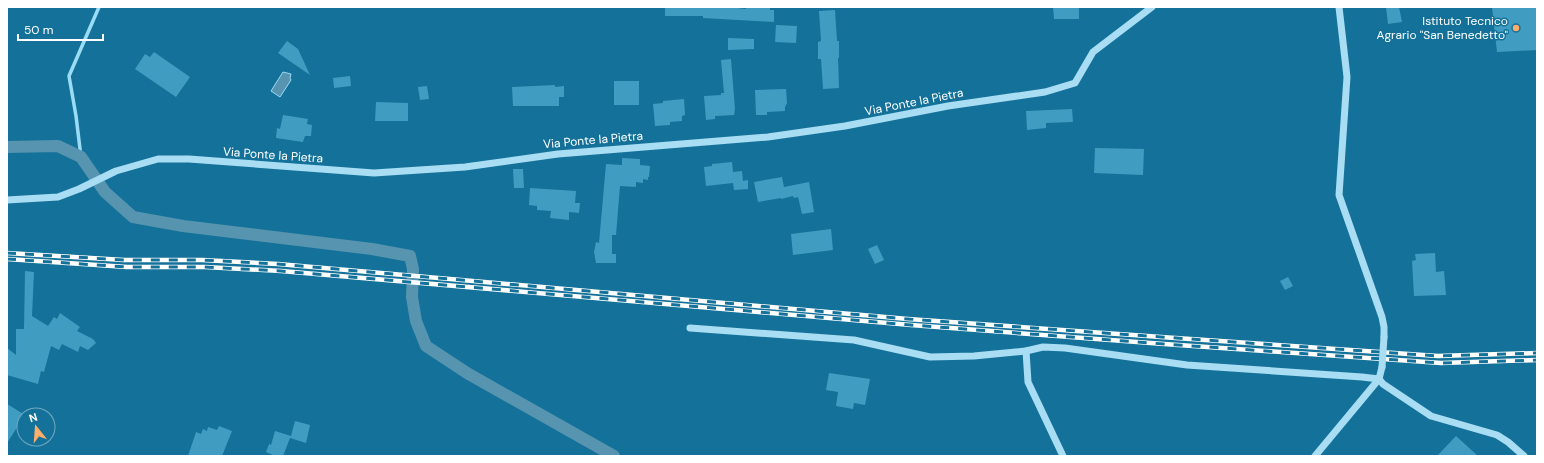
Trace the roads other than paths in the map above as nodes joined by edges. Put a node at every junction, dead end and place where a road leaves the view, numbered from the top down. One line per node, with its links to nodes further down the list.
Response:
1 (1152, 7): 3 (street, Via Ponte la Pietra)
2 (1340, 7): 6 (street, bridge)
3 (7, 200)
4 (690, 328): 5 (street)
5 (1026, 351): 6 (street); 7 (street)
6 (1379, 379): 8 (street); 9 (street)
7 (1064, 456)
8 (1315, 456)
9 (1524, 456)

